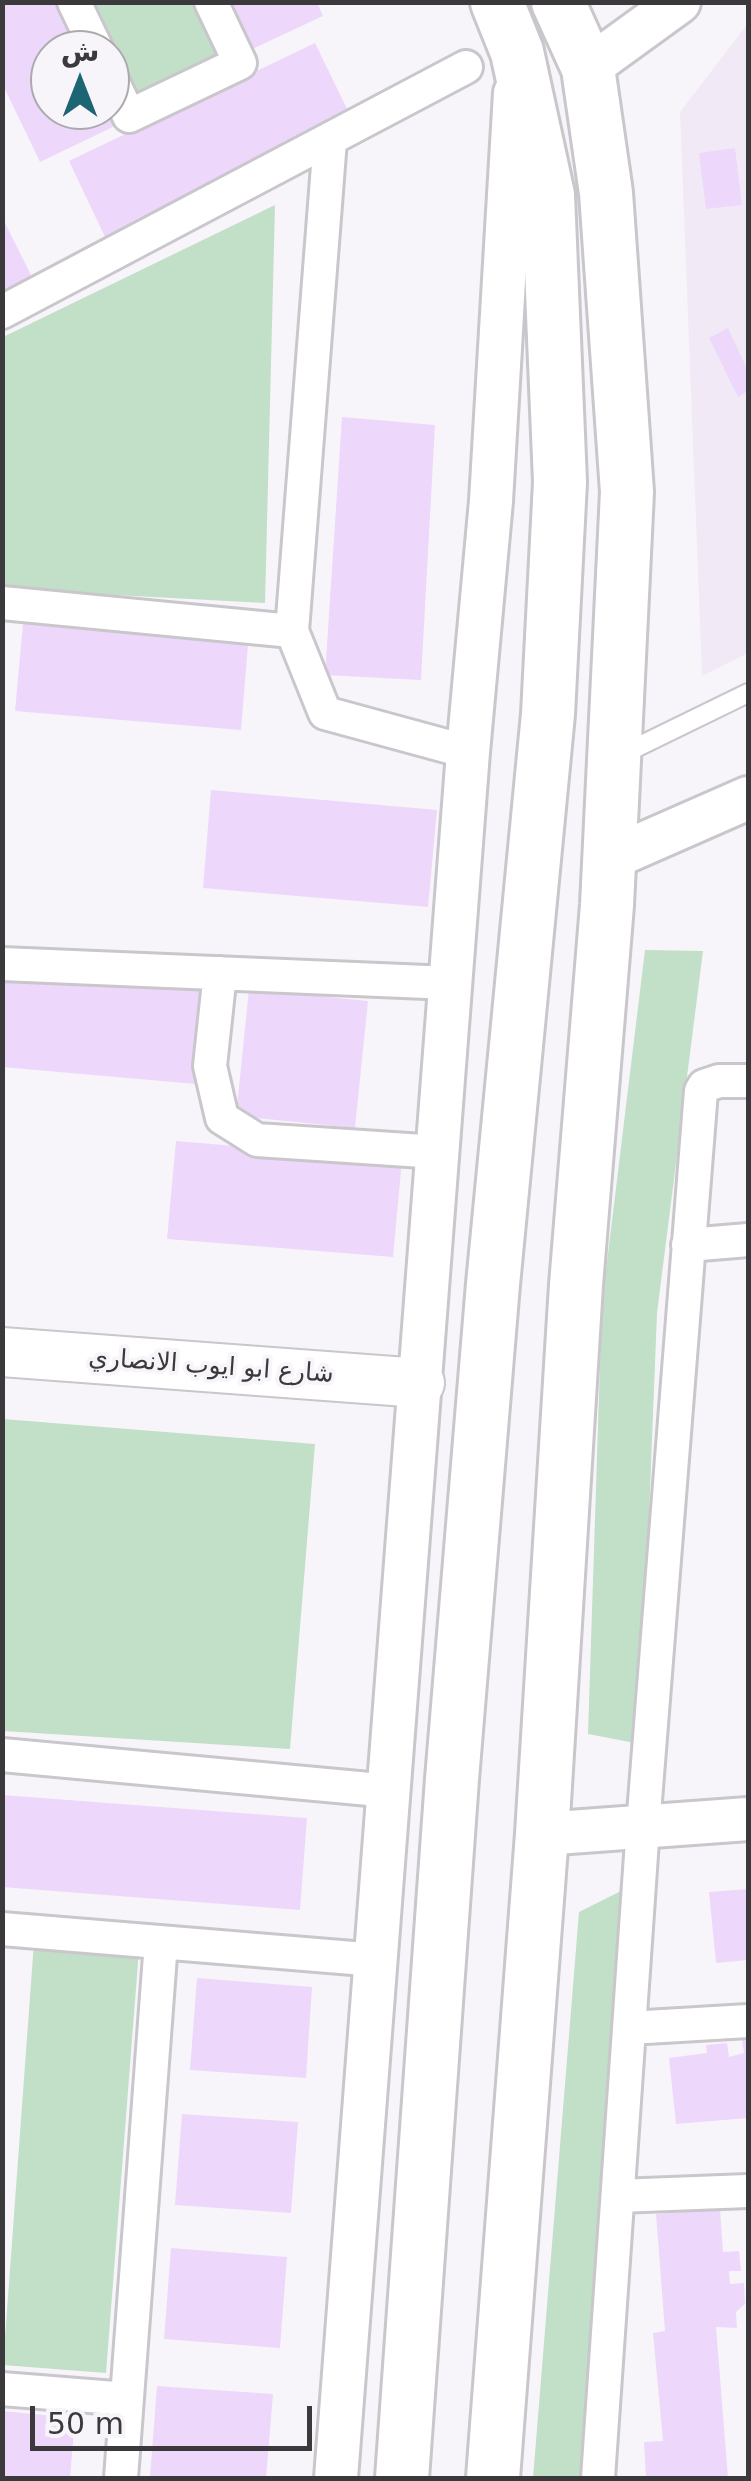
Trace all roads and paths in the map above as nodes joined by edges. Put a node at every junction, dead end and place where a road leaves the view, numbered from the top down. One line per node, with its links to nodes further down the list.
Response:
1 (74, 2): 6 (street)
2 (211, 2): 10 (street)
3 (497, 2): 7 (main road)
4 (558, 2): 9 (main road)
5 (679, 2): 9 (street)
6 (88, 30)
7 (517, 52): 16 (street); 45 (main road)
8 (466, 68): 11 (street)
9 (588, 68): 17 (main road)
10 (130, 116)
11 (330, 140): 12 (street); 14 (street)
12 (2, 312)
13 (2, 603): 14 (street)
14 (292, 632): 16 (street)
15 (748, 693): 17 (lane)
16 (468, 752): 22 (street)
17 (615, 758): 19 (main road)
18 (748, 798): 19 (street)
19 (609, 859): 33 (main road)
20 (2, 964): 21 (street)
21 (220, 973): 22 (street); 24 (street)
22 (450, 982): 24 (street)
23 (748, 1081): 26 (street)
24 (438, 1152): 28 (street)
25 (748, 1240): 26 (street)
26 (688, 1246): 32 (street)
27 (2, 1352): 28 (main road, شارع ابو ايوب الانصاري)
28 (420, 1383): 30 (street)
29 (2, 1755): 30 (street)
30 (390, 1790): 36 (street)
31 (748, 1819): 32 (street)
32 (643, 1826): 33 (street); 38 (street)
33 (542, 1834): 46 (main road)
34 (3, 1931): 35 (street)
35 (161, 1942): 36 (street); 42 (street)
36 (378, 1960): 44 (street)
37 (748, 2021): 38 (street)
38 (629, 2028): 40 (street)
39 (748, 2191): 40 (street)
40 (618, 2196): 47 (street)
41 (2, 2390): 42 (street)
42 (127, 2399): 43 (street)
43 (121, 2478)
44 (336, 2478)
45 (402, 2478)
46 (493, 2478)
47 (598, 2478)

